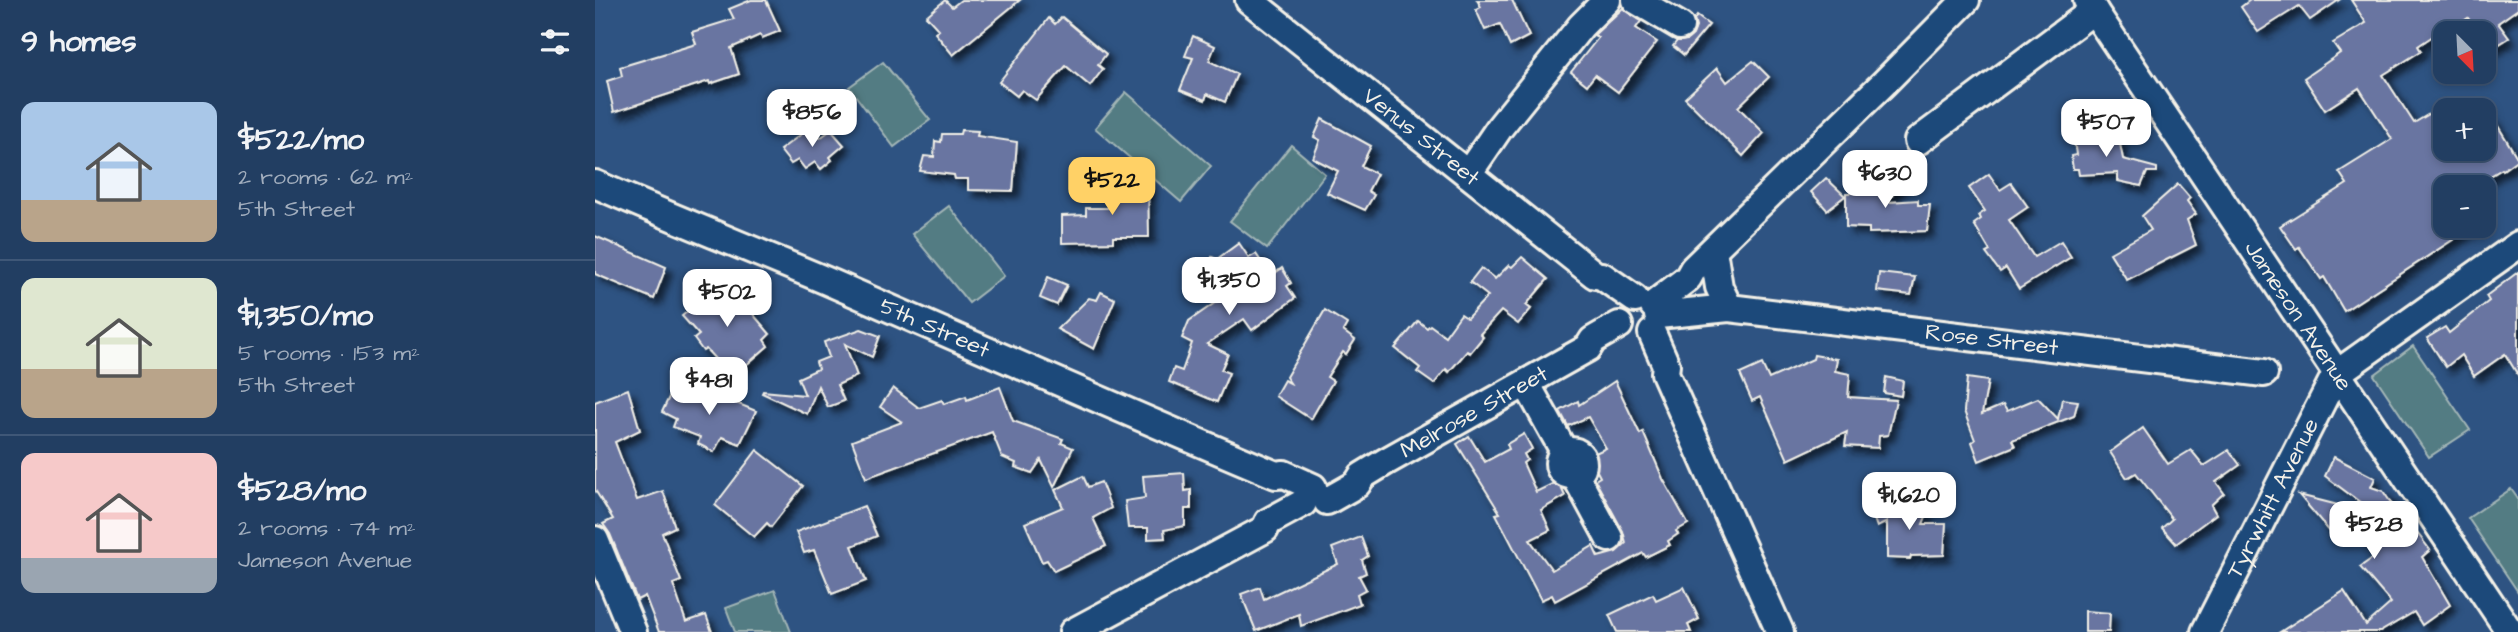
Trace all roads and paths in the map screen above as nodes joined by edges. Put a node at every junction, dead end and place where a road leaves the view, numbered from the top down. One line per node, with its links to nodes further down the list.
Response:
1 (1249, 0): 8 (street, Venus Street)
2 (1608, 0): 8 (street)
3 (1636, 0): 6 (street)
4 (1966, 0): 11 (street, Melrose Street)
5 (2091, 5): 7 (street); 15 (street, Jameson Avenue)
6 (1680, 26)
7 (1918, 141)
8 (1468, 174): 13 (street, Venus Street)
9 (595, 184): 17 (street, 5th Street)
10 (2518, 245): 15 (street, Tyrwhitt Avenue)
11 (1713, 250): 12 (street); 13 (street, Melrose Street)
12 (1725, 307): 13 (street, Rose Street); 14 (street, Rose Street)
13 (1640, 317): 16 (street, Melrose Street); 22 (street, Venus Street)
14 (2264, 373)
15 (2336, 374): 23 (street, Tyrwhitt Avenue); 24 (street, Jameson Avenue)
16 (1526, 383): 17 (street, Melrose Street); 18 (street)
17 (1313, 498): 21 (street, Melrose Street)
18 (1609, 538)
19 (595, 540): 20 (street)
20 (633, 632)
21 (1073, 632)
22 (1780, 632)
23 (2206, 632)
24 (2510, 632)

